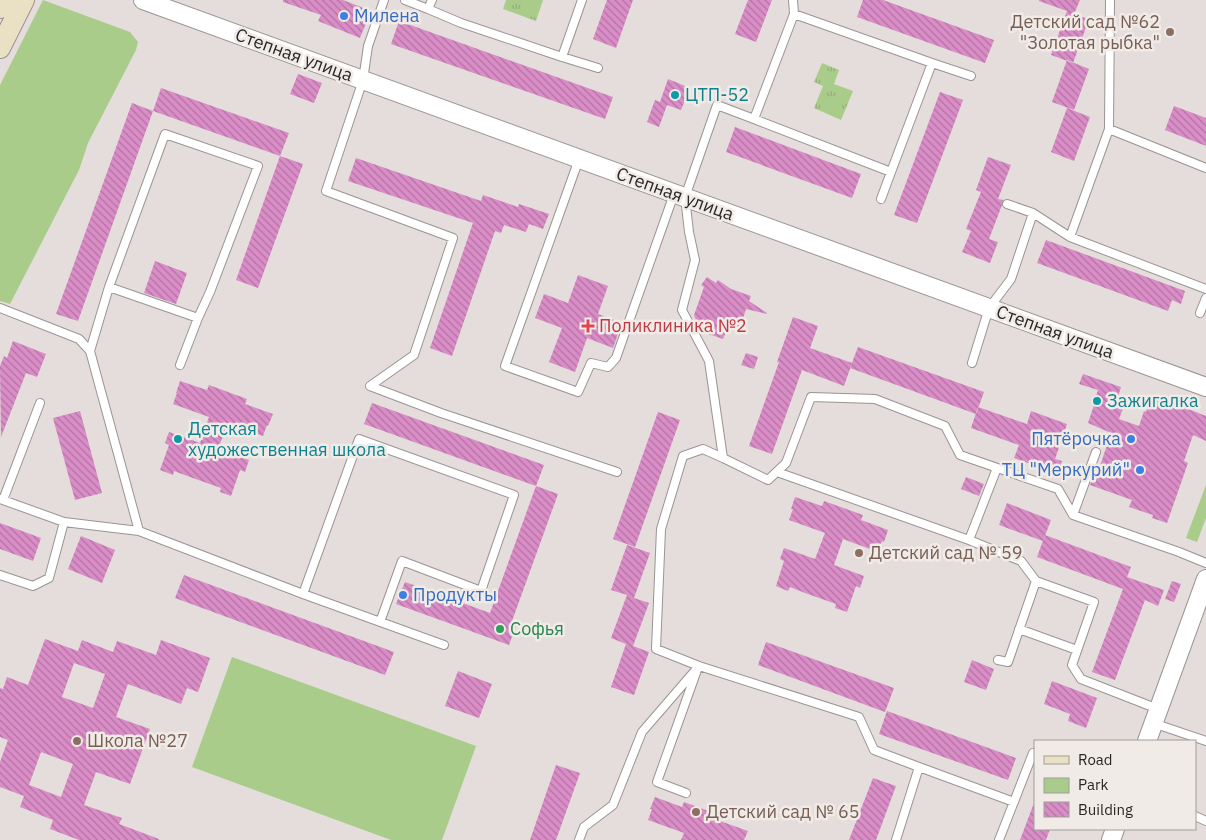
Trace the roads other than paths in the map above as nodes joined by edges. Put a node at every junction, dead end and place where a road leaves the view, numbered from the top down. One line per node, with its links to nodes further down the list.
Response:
1 (24, 0): 11 (main road)
2 (143, 0): 16 (street, Степная улица)
3 (384, 0): 16 (lane)
4 (405, 0): 9 (lane)
5 (432, 0): 9 (lane)
6 (582, 0): 12 (lane)
7 (793, 0): 10 (lane)
8 (1110, 0): 18 (lane)
9 (428, 9): 12 (lane)
10 (794, 14): 13 (lane); 17 (lane)
11 (0, 48)
12 (562, 57): 14 (lane)
13 (932, 63): 15 (lane); 21 (lane)
14 (598, 68)
15 (970, 76)
16 (363, 80): 19 (street, Степная улица); 43 (lane)
17 (754, 119): 21 (lane); 22 (lane)
18 (1109, 129): 20 (lane); 26 (lane)
19 (579, 159): 22 (street, Степная улица); 22 (lane)
20 (1206, 168)
21 (891, 172): 23 (lane)
22 (679, 195): 31 (street, Степная улица); 41 (lane)
23 (881, 199)
24 (1007, 204): 25 (lane)
25 (1033, 213): 26 (lane); 31 (lane)
26 (1070, 236): 28 (lane)
27 (109, 287): 34 (lane); 34 (lane); 35 (lane)
28 (1206, 288)
29 (1206, 298): 32 (lane)
30 (2, 308): 33 (lane); 35 (lane)
31 (989, 308): 36 (lane); 38 (street, Степная улица)
32 (1200, 313)
33 (0, 317)
34 (198, 318): 37 (lane)
35 (90, 351): 48 (lane)
36 (972, 363)
37 (180, 365)
38 (1206, 387)
39 (40, 403): 45 (lane)
40 (1096, 452): 46 (lane)
41 (723, 458): 44 (lane); 60 (lane)
42 (997, 468): 44 (lane); 46 (lane); 49 (lane)
43 (617, 472)
44 (777, 472): 49 (lane)
45 (2, 499): 47 (lane)
46 (1073, 515): 50 (lane)
47 (64, 522): 48 (lane); 51 (lane)
48 (139, 532): 54 (lane)
49 (969, 540): 53 (lane)
50 (1206, 563)
51 (0, 575)
52 (1206, 579): 61 (street)
53 (1036, 581): 56 (lane); 58 (lane)
54 (303, 594): 55 (lane); 55 (lane)
55 (380, 622): 57 (lane)
56 (1019, 629): 58 (lane); 59 (lane)
57 (444, 645)
58 (1077, 650): 61 (lane)
59 (998, 660)
60 (699, 666): 65 (lane); 66 (lane); 68 (lane)
61 (1156, 716): 62 (street); 63 (lane)
62 (1147, 740)
63 (1206, 741)
64 (1033, 753): 67 (lane)
65 (919, 767): 67 (lane); 69 (lane)
66 (686, 793)
67 (1014, 802): 70 (lane)
68 (579, 840)
69 (896, 840)
70 (999, 840)

